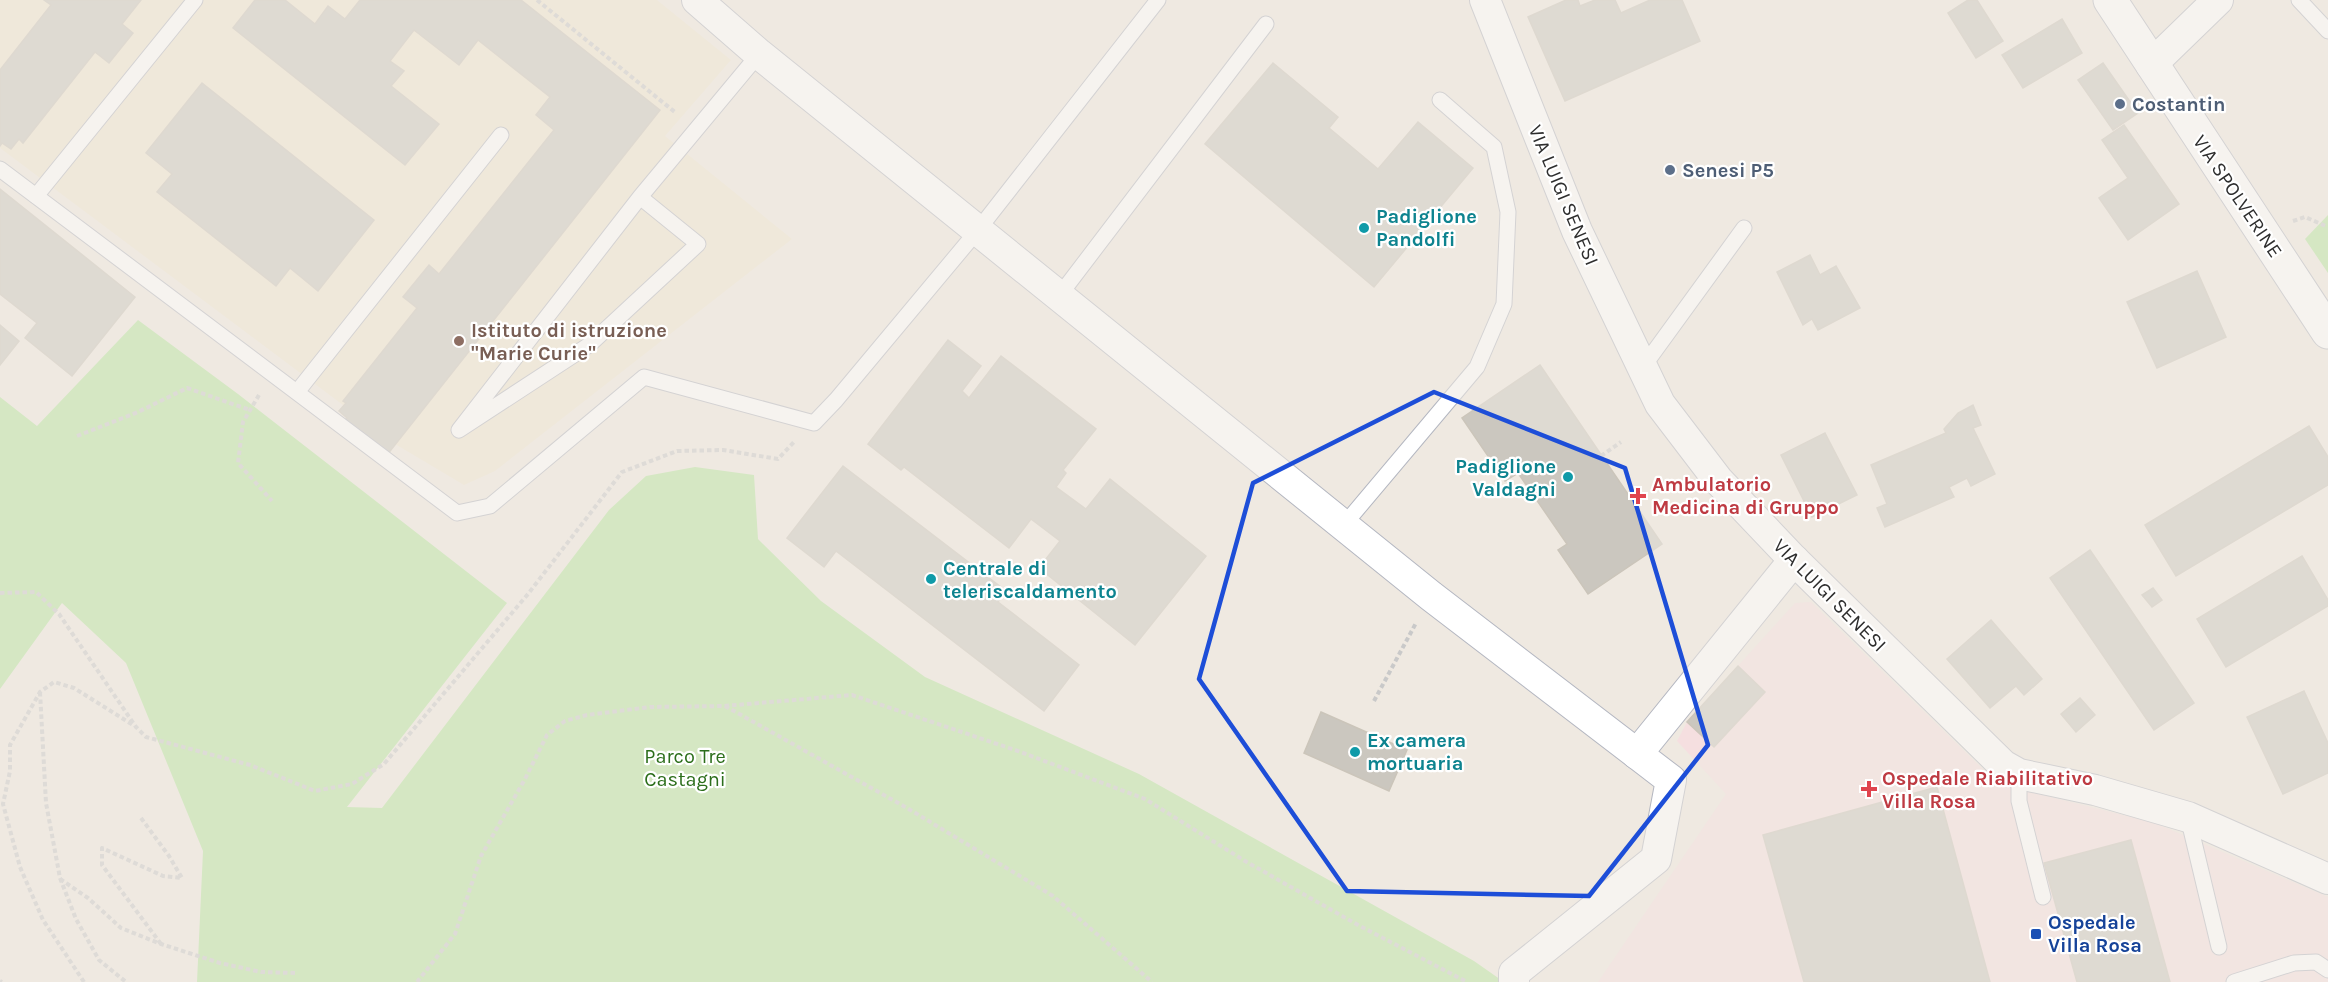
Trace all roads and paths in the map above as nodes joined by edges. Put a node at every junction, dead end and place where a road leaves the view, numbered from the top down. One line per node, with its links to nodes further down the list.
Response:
1 (195, 0): 17 (lane)
2 (537, 0): 14 (path)
3 (697, 0): 11 (street)
4 (1158, 0): 22 (lane)
5 (1485, 0): 25 (street, VIA LUIGI SENESI)
6 (2110, 0): 12 (main road, VIA SPOLVERINE)
7 (2218, 0): 12 (street)
8 (2299, 0): 10 (lane)
9 (1266, 24): 23 (lane)
10 (2328, 31)
11 (759, 54): 14 (lane); 22 (street)
12 (2151, 65): 24 (main road, VIA SPOLVERINE)
13 (1440, 100): 34 (lane)
14 (696, 129): 18 (lane)
15 (501, 135): 27 (lane)
16 (0, 169): 17 (lane)
17 (36, 196): 26 (lane)
18 (640, 196): 18 (lane)
19 (2287, 223): 20 (path)
20 (2328, 227)
21 (1744, 228): 25 (lane)
22 (978, 230): 23 (street); 29 (lane)
23 (1059, 296): 34 (street)
24 (2328, 332)
25 (1643, 367): 35 (street, VIA LUIGI SENESI)
26 (271, 373): 27 (lane); 28 (path)
27 (297, 392): 29 (lane)
28 (250, 410): 30 (path); 33 (path)
29 (814, 423): 41 (path)
30 (77, 436)
31 (1621, 442): 32 (path)
32 (1601, 456)
33 (272, 501)
34 (1343, 526): 37 (street)
35 (1794, 560): 42 (street); 43 (street, VIA LUIGI SENESI)
36 (0, 593): 41 (path)
37 (1431, 596): 39 (path); 42 (street)
38 (40, 692): 41 (path); 46 (path); 53 (path)
39 (1374, 701)
40 (724, 706): 55 (path); 56 (path); 57 (path)
41 (136, 727)
42 (1637, 754): 58 (street)
43 (2019, 774): 45 (street, VIA LUIGI SENESI); 48 (lane)
44 (141, 818): 49 (path)
45 (2188, 818): 47 (street, VIA LUIGI SENESI); 50 (lane)
46 (60, 878): 49 (path); 54 (path)
47 (2328, 879)
48 (2043, 897)
49 (161, 944): 52 (path)
50 (2219, 947)
51 (2328, 970): 59 (lane)
52 (296, 973)
53 (84, 982)
54 (126, 982)
55 (417, 982)
56 (1152, 982)
57 (1467, 982)
58 (1514, 982)
59 (2234, 982)

